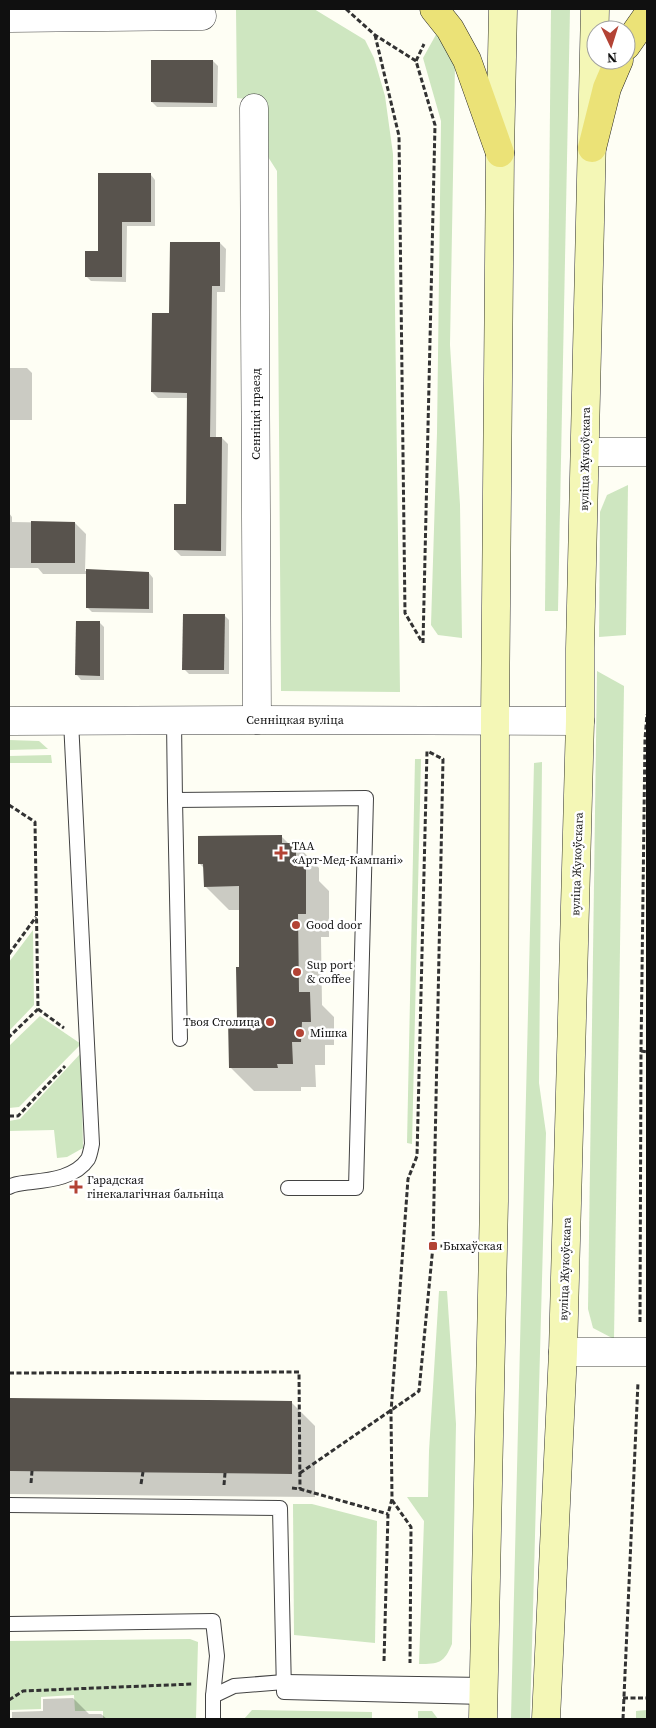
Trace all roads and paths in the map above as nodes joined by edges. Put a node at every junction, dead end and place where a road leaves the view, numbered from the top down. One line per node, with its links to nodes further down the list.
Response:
1 (346, 9): 9 (path)
2 (434, 9): 13 (main road)
3 (503, 9): 13 (main road)
4 (595, 9): 12 (main road, вуліца Жукоўскага)
5 (202, 16): 7 (street)
6 (647, 16): 8 (main road)
7 (9, 18)
8 (636, 32)
9 (375, 35): 9 (path)
10 (615, 70): 12 (main road)
11 (254, 108): 17 (street, Сенніцкі праезд)
12 (592, 148): 14 (main road, вуліца Жукоўскага)
13 (500, 153): 18 (main road)
14 (585, 452): 15 (street); 22 (main road, вуліца Жукоўскага)
15 (647, 452)
16 (647, 714): 23 (path)
17 (257, 720): 18 (street, Сенніцкая вуліца); 21 (street, Сенніцкая вуліца)
18 (495, 720): 22 (street, Сенніцкая вуліца); 61 (main road)
19 (9, 721): 20 (street, Сенніцкая вуліца)
20 (71, 721): 21 (street, Сенніцкая вуліца); 38 (lane)
21 (174, 721): 25 (lane)
22 (580, 721): 45 (main road, вуліца Жукоўскага)
23 (646, 740): 24 (path)
24 (646, 796): 27 (path)
25 (175, 800): 37 (lane); 43 (lane)
26 (9, 805): 29 (path)
27 (646, 853): 28 (path)
28 (646, 905): 30 (path)
29 (36, 917): 31 (path); 33 (path)
30 (645, 938): 32 (path)
31 (9, 954)
32 (645, 975): 34 (path)
33 (38, 1009): 36 (path); 38 (path)
34 (642, 1012): 35 (path); 39 (path)
35 (647, 1012)
36 (9, 1037)
37 (180, 1040)
38 (86, 1043): 41 (path); 42 (lane)
39 (641, 1051): 40 (path); 44 (path)
40 (647, 1052)
41 (9, 1116)
42 (9, 1187)
43 (288, 1188)
44 (644, 1342): 45 (street)
45 (563, 1352): 63 (main road, вуліца Жукоўскага)
46 (9, 1373): 49 (path)
47 (638, 1381): 58 (path)
48 (391, 1412): 48 (path); 49 (path); 51 (path)
49 (300, 1473): 50 (path)
50 (300, 1489)
51 (392, 1499): 55 (path); 56 (path)
52 (9, 1505): 54 (lane)
53 (9, 1624): 57 (lane)
54 (284, 1682): 55 (lane); 57 (lane); 61 (lane)
55 (383, 1684): 56 (lane)
56 (410, 1684): 61 (lane)
57 (214, 1690): 60 (path); 62 (lane)
58 (623, 1698): 59 (path); 64 (path)
59 (647, 1698)
60 (9, 1700)
61 (484, 1700)
62 (213, 1719)
63 (546, 1719)
64 (623, 1719)

